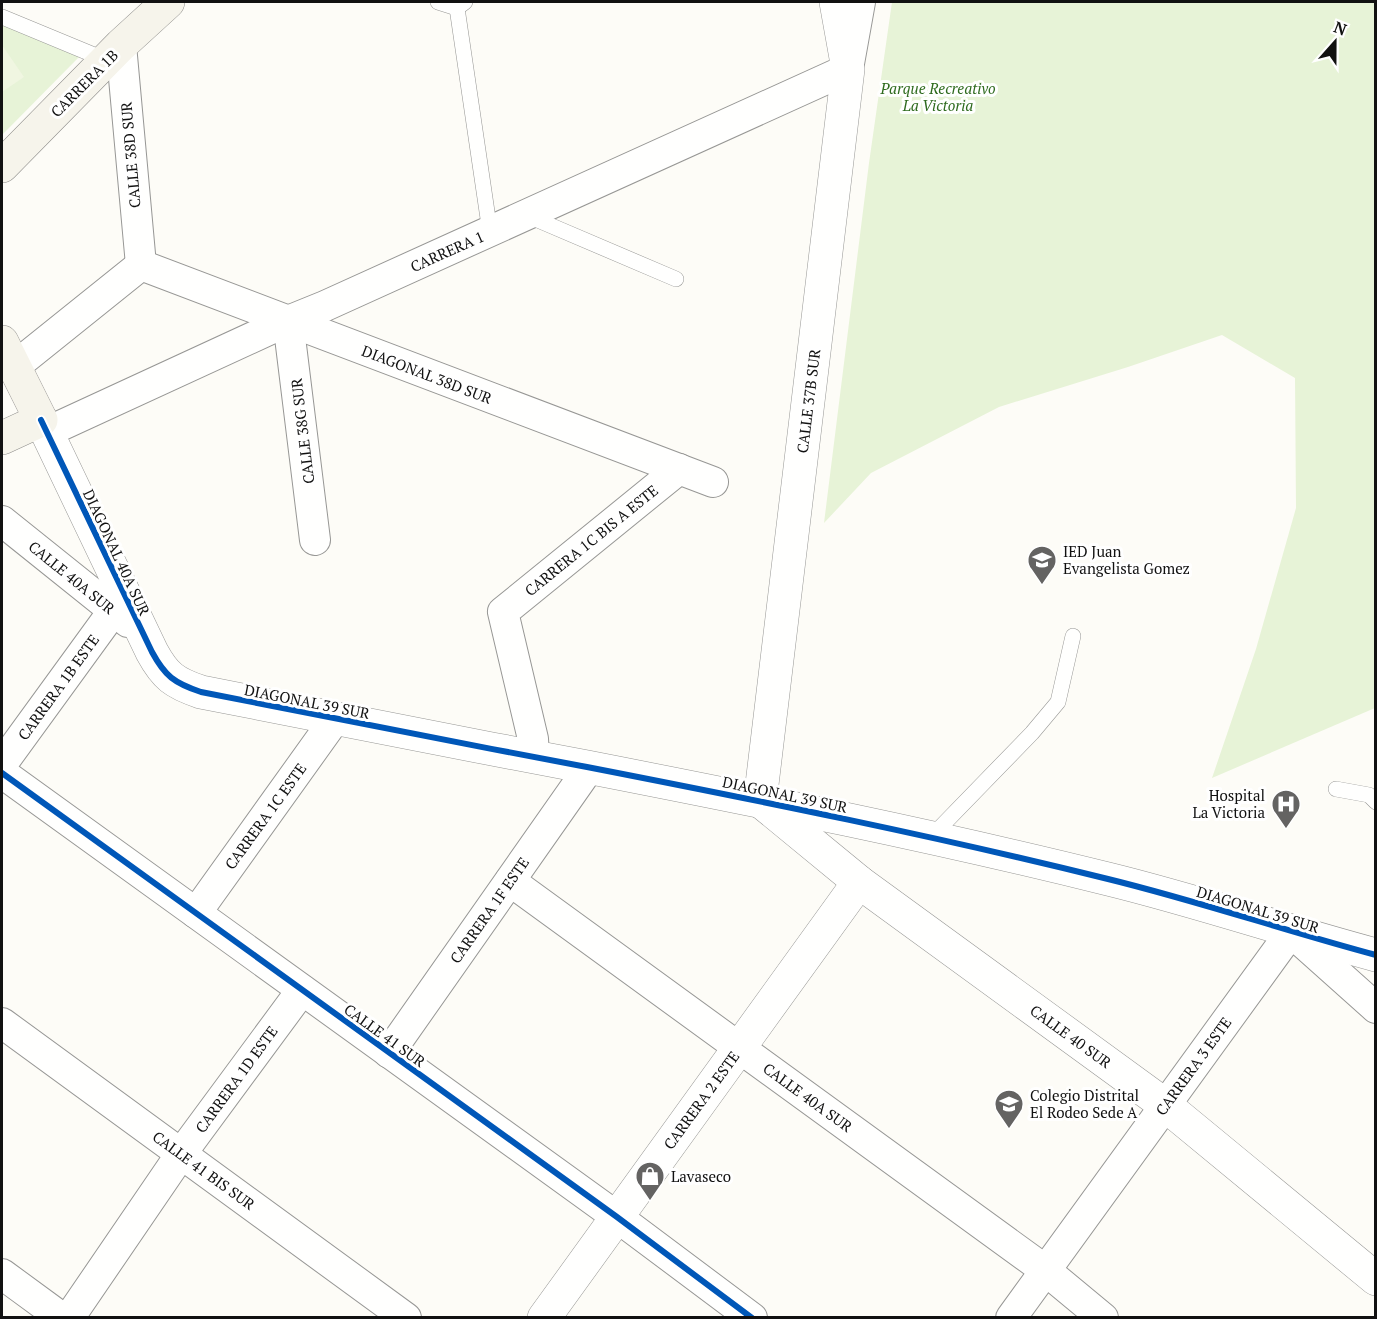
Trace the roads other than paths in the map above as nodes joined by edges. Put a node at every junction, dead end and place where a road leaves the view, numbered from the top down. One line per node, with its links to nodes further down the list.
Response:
1 (168, 2): 7 (main road, CARRERA 1B)
2 (438, 2): 5 (lane)
3 (836, 2): 8 (street, CALLE 37B SUR)
4 (860, 2): 8 (street)
5 (461, 5): 11 (lane)
6 (2, 17): 7 (lane)
7 (113, 53): 9 (main road, CARRERA 1B); 12 (street, CALLE 38D SUR)
8 (848, 69): 10 (street, CARRERA 1); 32 (street, CALLE 37B SUR)
9 (2, 166)
10 (526, 215): 11 (street, CARRERA 1); 13 (lane)
11 (490, 232): 14 (street, CARRERA 1)
12 (141, 265): 14 (street, DIAGONAL 38D SUR); 15 (street)
13 (676, 279)
14 (288, 321): 16 (street, CARRERA 1); 18 (street, DIAGONAL 38D SUR); 21 (street, CALLE 38G SUR)
15 (8, 354): 16 (main road, DIAGONAL 40A SUR)
16 (44, 426): 17 (main road); 23 (street, DIAGONAL 40A SUR)
17 (2, 438)
18 (679, 469): 19 (street, DIAGONAL 38D SUR); 27 (street, CARRERA 1C BIS A ESTE)
19 (713, 482)
20 (2, 521): 22 (street, CALLE 40A SUR)
21 (315, 540)
22 (114, 610): 23 (street, CALLE 40A SUR); 28 (street, CARRERA 1B ESTE)
23 (142, 634): 25 (street, DIAGONAL 40A SUR)
24 (1073, 636): 34 (lane)
25 (182, 686): 26 (street, DIAGONAL 39 SUR)
26 (335, 718): 27 (street, DIAGONAL 39 SUR); 37 (street, CARRERA 1C ESTE)
27 (534, 757): 29 (street, DIAGONAL 39 SUR)
28 (2, 764)
29 (590, 768): 32 (street, DIAGONAL 39 SUR); 35 (street, CARRERA 1F ESTE)
30 (2, 773): 37 (street, CALLE 41 SUR)
31 (1336, 789): 33 (lane)
32 (760, 801): 34 (street, DIAGONAL 39 SUR); 36 (street, CALLE 40 SUR)
33 (1376, 802)
34 (931, 837): 38 (street, DIAGONAL 39 SUR)
35 (510, 881): 43 (street, CALLE 40A SUR); 44 (street, CARRERA 1F ESTE)
36 (859, 882): 43 (street, CARRERA 2 ESTE); 45 (street, CALLE 40 SUR)
37 (196, 913): 40 (street, CALLE 41 SUR)
38 (1291, 932): 39 (street, DIAGONAL 39 SUR); 41 (street); 45 (street, CARRERA 3 ESTE)
39 (1376, 956)
40 (302, 990): 44 (street, CALLE 41 SUR); 46 (street, CARRERA 1D ESTE)
41 (1376, 1008)
42 (2, 1023): 46 (street, CALLE 41 BIS SUR)
43 (740, 1047): 47 (street, CARRERA 2 ESTE); 48 (street, CALLE 40A SUR)
44 (389, 1053): 47 (street, CALLE 41 SUR)
45 (1166, 1105): 48 (street, CARRERA 3 ESTE); 50 (street, CALLE 40 SUR)
46 (182, 1154): 52 (street, CARRERA 1D ESTE); 53 (street, CALLE 41 BIS SUR)
47 (616, 1217): 54 (street, CARRERA 2 ESTE); 55 (street, CALLE 41 SUR)
48 (1046, 1270): 56 (street, CARRERA 3 ESTE); 57 (street, CALLE 40A SUR)
49 (2, 1274): 51 (street)
50 (1376, 1279)
51 (62, 1317)
52 (69, 1317)
53 (406, 1317)
54 (544, 1317)
55 (753, 1317)
56 (1011, 1317)
57 (1103, 1317)

